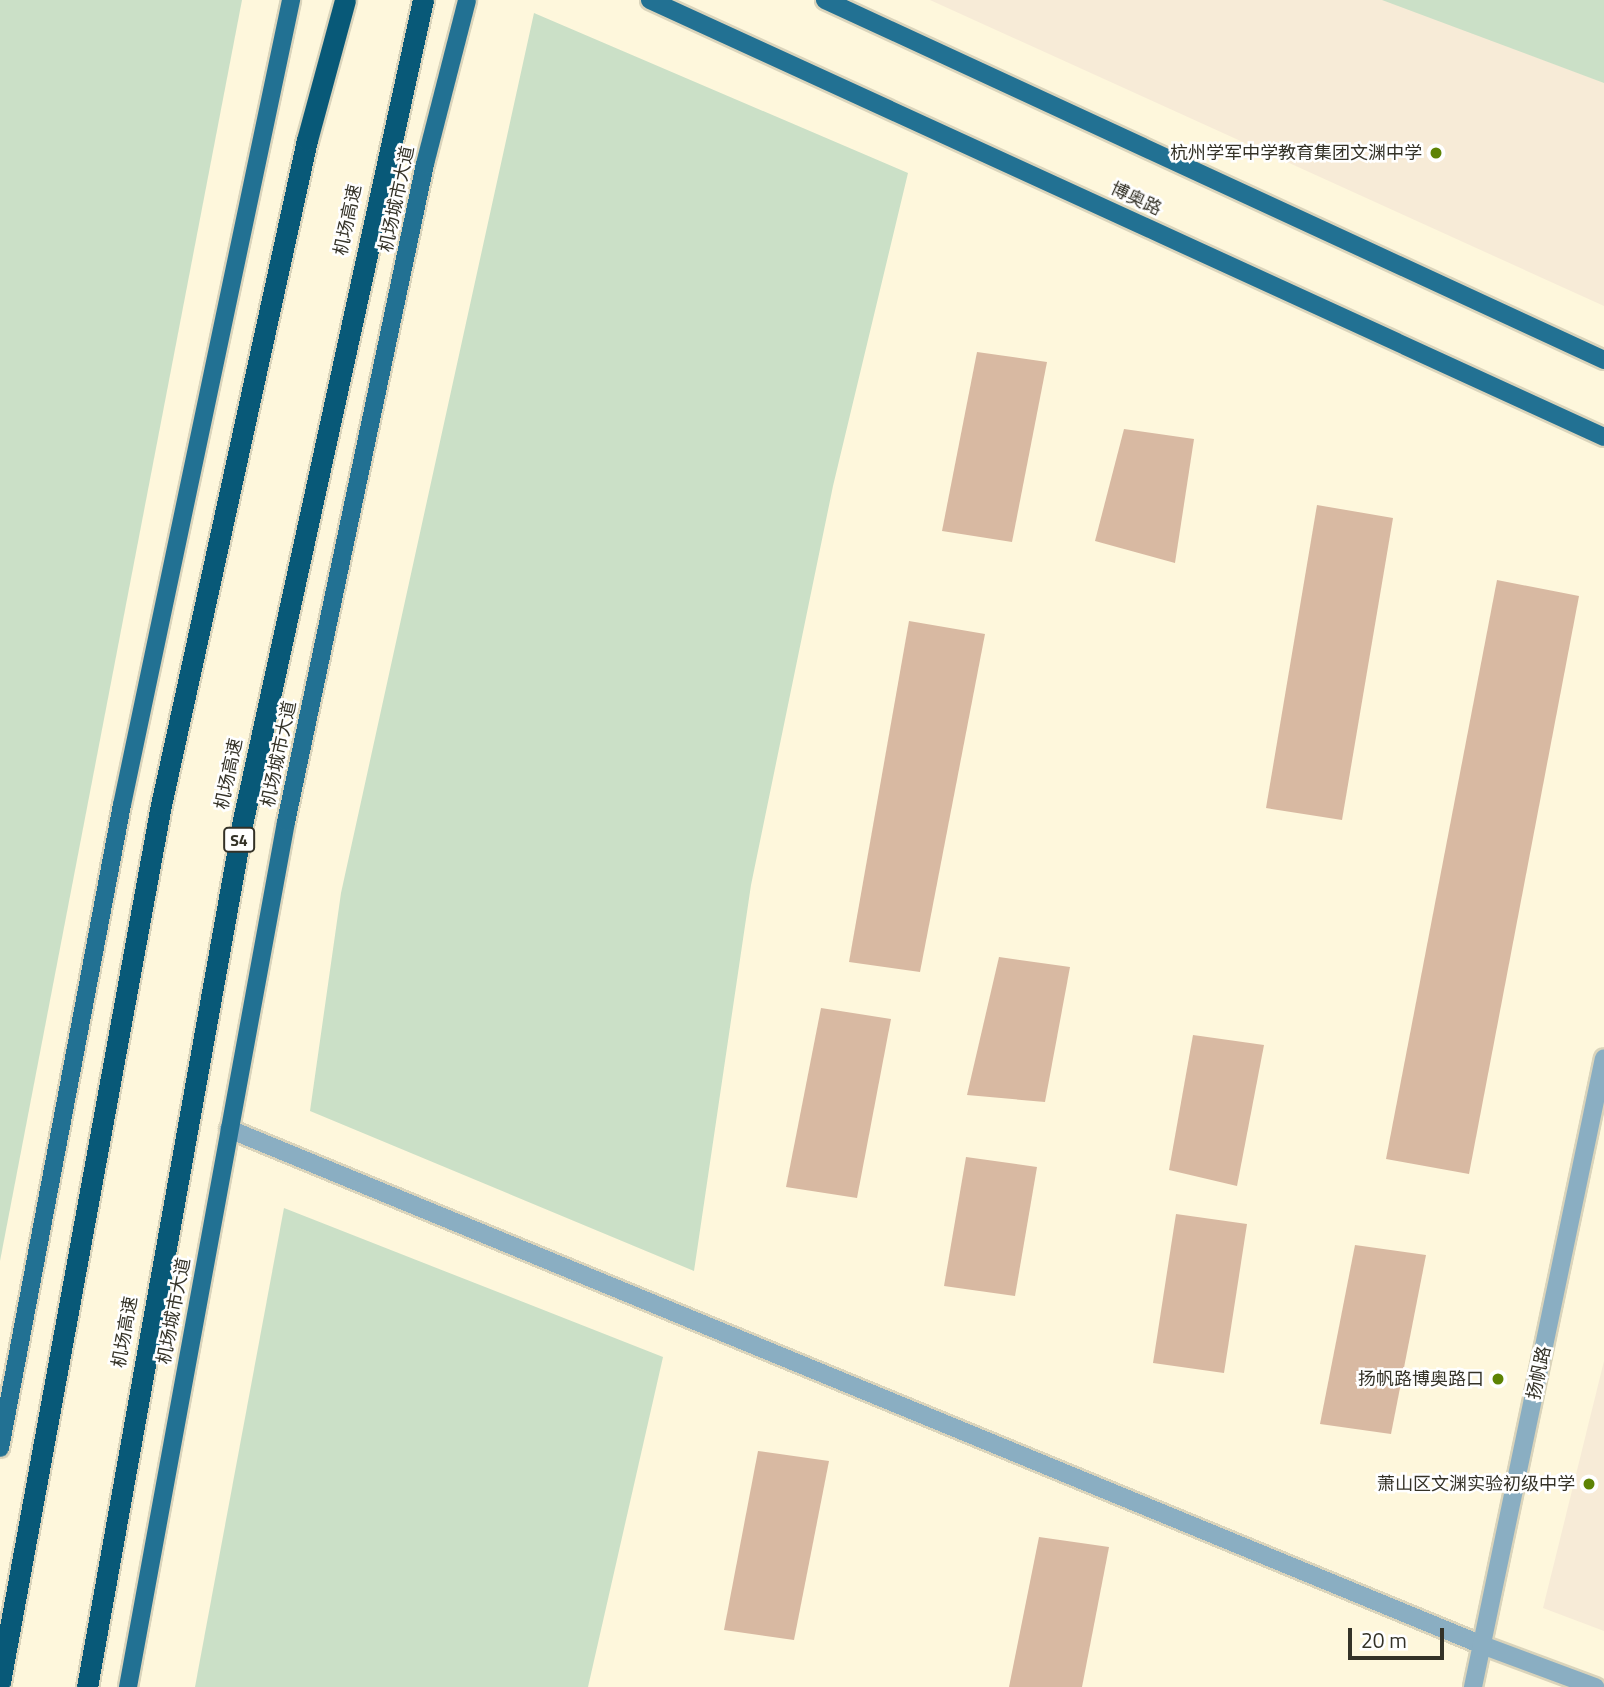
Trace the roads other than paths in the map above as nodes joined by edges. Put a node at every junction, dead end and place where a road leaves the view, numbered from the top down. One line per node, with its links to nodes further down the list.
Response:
1 (291, 0): 11 (main road)
2 (345, 0): 13 (highway)
3 (423, 0): 14 (highway, 机场高速 / S4)
4 (467, 0): 10 (main road, 机场城市大道)
5 (650, 0): 8 (main road, 博奥路)
6 (825, 0): 7 (main road)
7 (1604, 360)
8 (1604, 437)
9 (1604, 1058): 12 (street, 扬帆路)
10 (229, 1129): 12 (street); 15 (main road, 机场城市大道)
11 (0, 1448)
12 (1482, 1645): 16 (street, 扬帆路); 17 (street)
13 (0, 1682)
14 (87, 1687)
15 (128, 1687)
16 (1474, 1687)
17 (1595, 1687)

